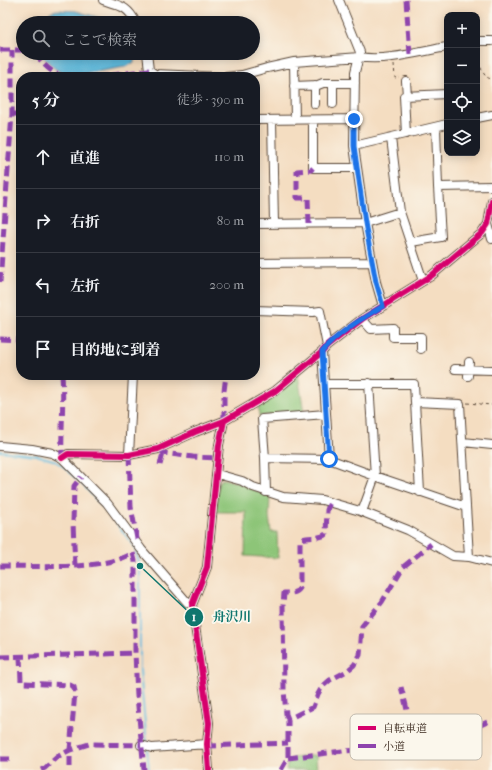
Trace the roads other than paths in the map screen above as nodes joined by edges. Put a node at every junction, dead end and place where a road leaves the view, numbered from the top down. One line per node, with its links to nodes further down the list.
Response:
1 (104, 0): 3 (street)
2 (339, 0): 7 (street)
3 (133, 16)
4 (480, 41): 5 (street)
5 (492, 41)
6 (444, 48): 7 (street)
7 (360, 57): 9 (street); 14 (street)
8 (148, 60): 10 (street)
9 (294, 62): 11 (street); 15 (street)
10 (151, 72)
11 (252, 72)
12 (403, 79): 18 (street)
13 (333, 83): 14 (street); 16 (street); 20 (street)
14 (355, 83): 23 (street)
15 (294, 86): 16 (street); 26 (street)
16 (315, 86): 19 (street)
17 (444, 94): 18 (street)
18 (407, 96): 30 (street)
19 (315, 104)
20 (333, 104)
21 (492, 115): 22 (street)
22 (480, 117)
23 (354, 119): 27 (street); 32 (street)
24 (260, 120): 25 (street)
25 (272, 120): 26 (street); 41 (street)
26 (295, 120): 27 (street)
27 (313, 120): 33 (street)
28 (444, 125): 29 (street)
29 (436, 127): 30 (street); 35 (street)
30 (406, 134): 31 (street)
31 (391, 138): 32 (street); 37 (street)
32 (354, 146): 33 (street)
33 (357, 168): 38 (street)
34 (492, 186): 35 (street)
35 (438, 187): 43 (street)
36 (492, 202): 39 (street)
37 (400, 212): 38 (street); 43 (street)
38 (365, 223): 41 (street); 44 (street)
39 (490, 223): 42 (street); 46 (street)
40 (260, 224): 41 (street)
41 (274, 224)
42 (492, 239)
43 (411, 242): 46 (street)
44 (372, 262): 45 (street); 47 (street)
45 (260, 263)
46 (423, 281): 47 (street)
47 (383, 306): 49 (street)
48 (260, 310): 50 (street)
49 (362, 319): 50 (street); 51 (street)
50 (325, 349): 56 (street); 59 (street)
51 (421, 349)
52 (455, 369): 53 (street)
53 (492, 370)
54 (133, 380): 63 (street)
55 (369, 383): 56 (street); 57 (street); 68 (street)
56 (325, 384): 58 (street)
57 (415, 402): 60 (street); 70 (street)
58 (326, 414): 65 (street); 66 (street)
59 (224, 421): 63 (street); 67 (street)
60 (463, 442): 61 (street); 71 (street)
61 (492, 445)
62 (0, 446): 64 (street)
63 (129, 455): 64 (street)
64 (62, 458): 75 (street)
65 (265, 458): 66 (street); 69 (street)
66 (329, 459): 68 (street)
67 (217, 474): 69 (street); 75 (street)
68 (375, 476): 70 (street); 72 (street)
69 (266, 492): 72 (street)
70 (420, 492): 71 (street)
71 (466, 507): 73 (street)
72 (362, 512): 73 (street)
73 (469, 556): 74 (street)
74 (492, 563)
75 (192, 605): 77 (street)
76 (141, 744): 77 (street)
77 (207, 744): 78 (street)
78 (209, 770)

